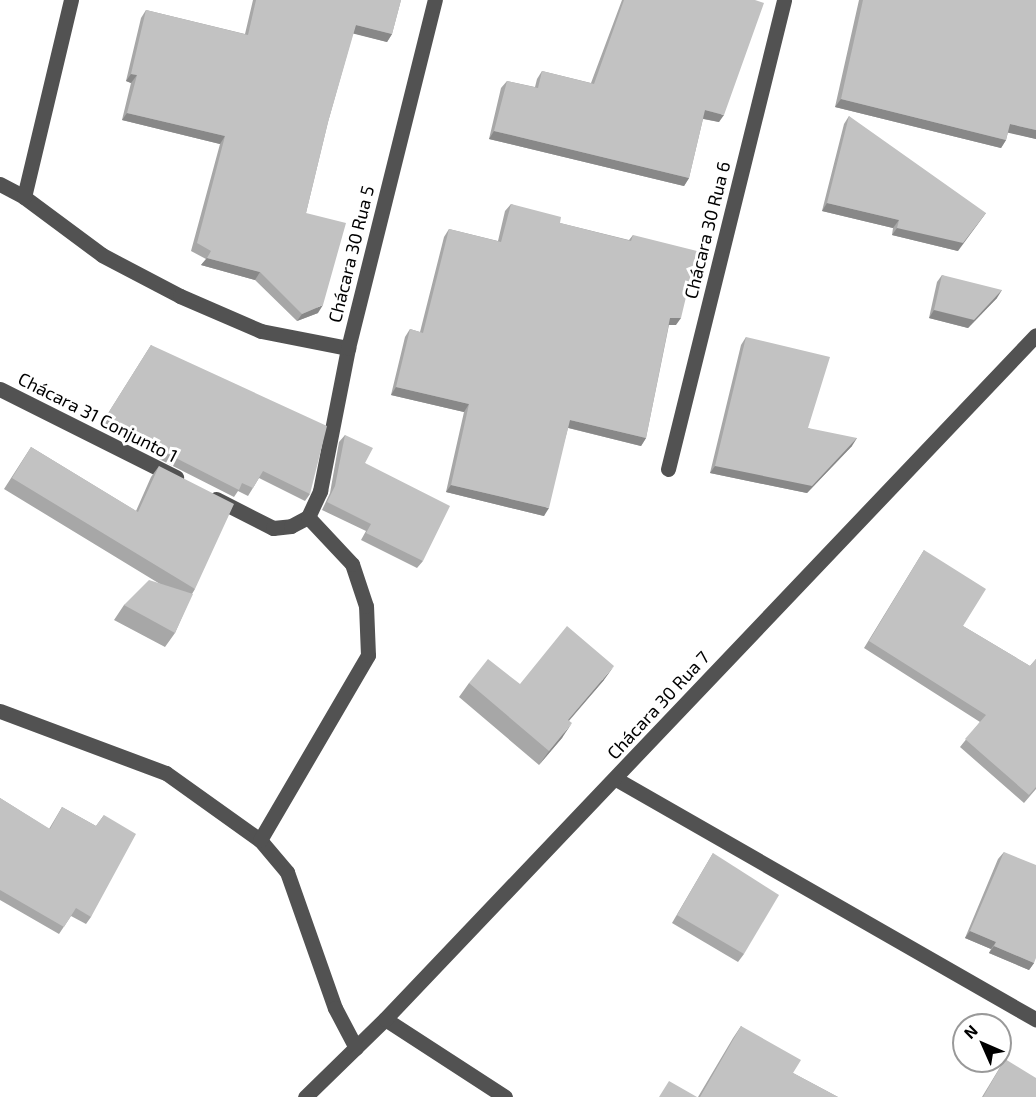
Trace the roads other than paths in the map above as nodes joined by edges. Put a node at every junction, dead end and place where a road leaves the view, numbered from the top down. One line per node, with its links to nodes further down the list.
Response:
1 (71, 0): 5 (street)
2 (435, 0): 7 (street, Chácara 30 Rua 5)
3 (784, 0): 9 (street, Chácara 30 Rua 6)
4 (0, 184): 5 (street)
5 (24, 197): 7 (street)
6 (1036, 335): 12 (street, Chácara 30 Rua 7)
7 (348, 348): 10 (street, Chácara 30 Rua 5)
8 (0, 389): 10 (street, Chácara 31 Conjunto 1)
9 (668, 469)
10 (308, 517): 13 (street)
11 (0, 711): 13 (street)
12 (616, 779): 14 (street, Chácara 30 Rua 7); 15 (street)
13 (260, 840): 16 (street)
14 (386, 1019): 16 (street, Chácara 30 Rua 7); 18 (street)
15 (1036, 1020)
16 (356, 1048): 17 (street, Chácara 30 Rua 7)
17 (305, 1097)
18 (505, 1097)

